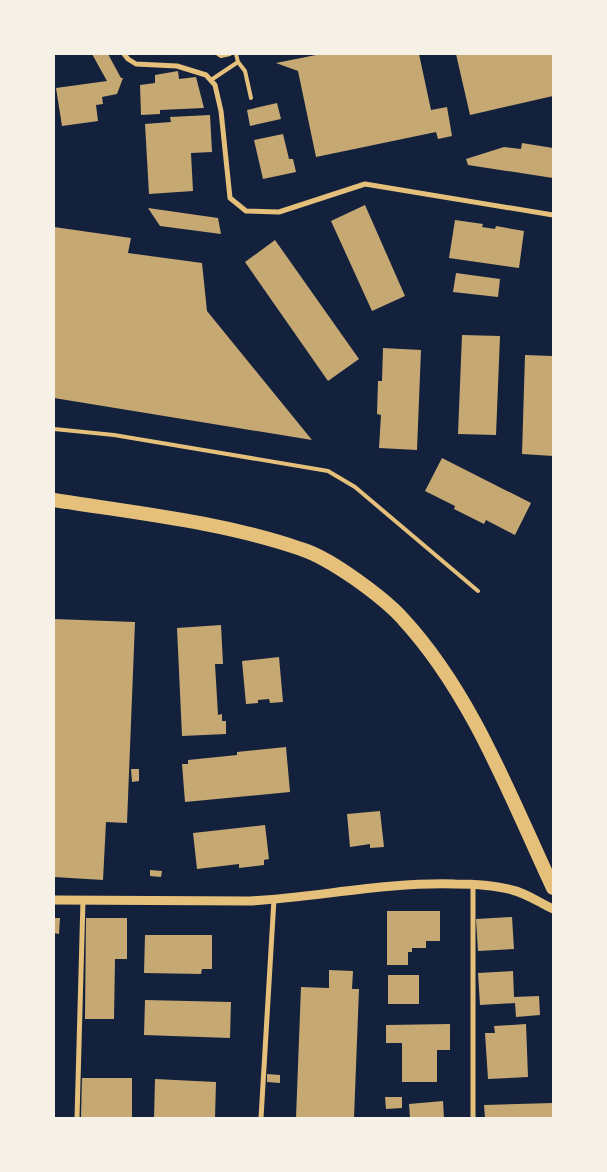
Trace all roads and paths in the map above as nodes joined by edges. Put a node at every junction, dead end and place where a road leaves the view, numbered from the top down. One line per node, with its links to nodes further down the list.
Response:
1 (124, 54): 6 (street)
2 (218, 54): 3 (lane)
3 (230, 54)
4 (236, 54): 5 (lane)
5 (238, 62): 6 (lane); 7 (lane)
6 (211, 80): 8 (street)
7 (251, 98)
8 (553, 215)
9 (54, 429): 11 (lane)
10 (54, 500): 13 (highway)
11 (478, 591)
12 (473, 884): 16 (street); 17 (street); 20 (street)
13 (553, 888)
14 (54, 900): 15 (street)
15 (83, 900): 16 (street); 18 (street)
16 (274, 900): 19 (street)
17 (553, 909)
18 (77, 1118)
19 (261, 1118)
20 (473, 1118)

